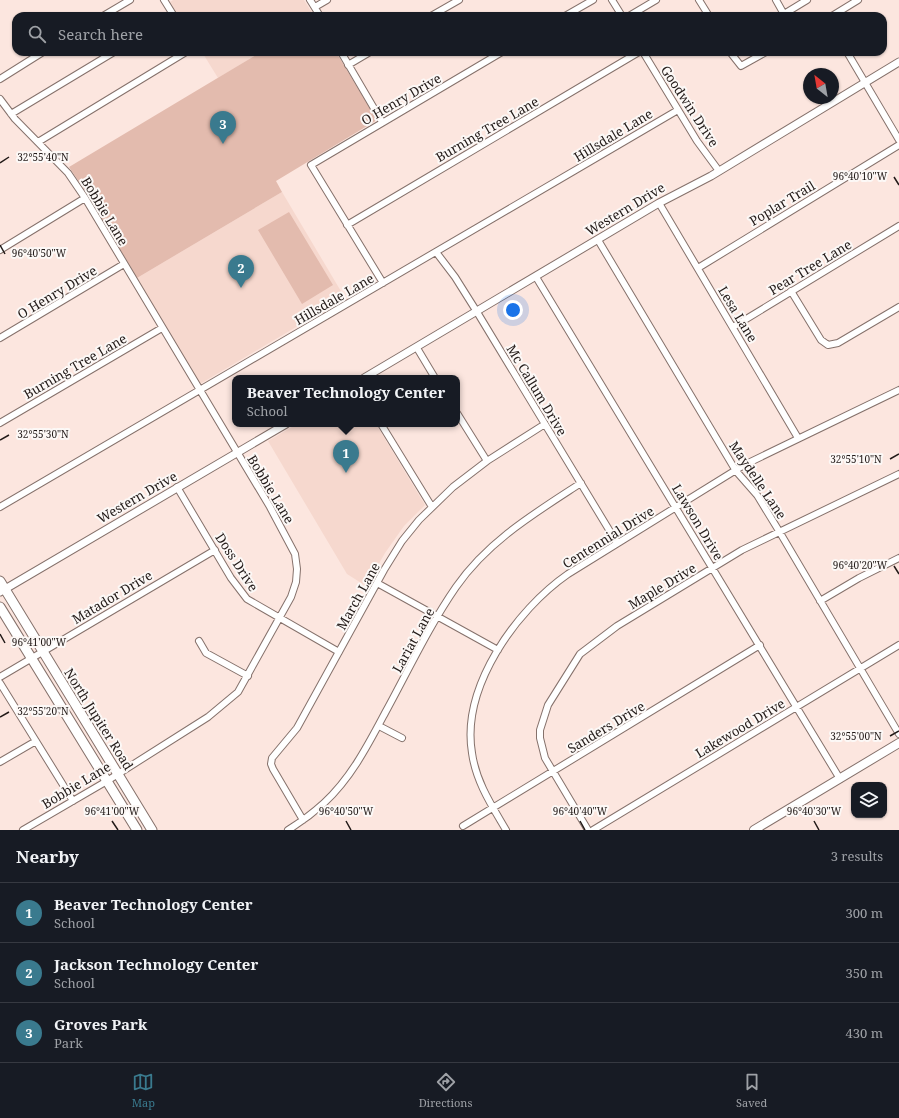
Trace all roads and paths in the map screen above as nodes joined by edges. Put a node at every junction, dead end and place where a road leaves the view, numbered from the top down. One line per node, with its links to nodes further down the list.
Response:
1 (130, 0): 14 (street)
2 (164, 0): 15 (street)
3 (310, 0): 13 (street)
4 (327, 0): 13 (street)
5 (459, 0): 17 (street)
6 (593, 0): 18 (street)
7 (612, 0): 19 (street)
8 (699, 0): 21 (street)
9 (776, 0): 22 (street)
10 (807, 0): 23 (street)
11 (858, 0): 24 (street)
12 (654, 1): 20 (street)
13 (315, 7): 16 (street)
14 (110, 12)
15 (172, 12)
16 (318, 12)
17 (438, 12)
18 (572, 12)
19 (620, 12)
20 (636, 12)
21 (706, 12)
22 (783, 12)
23 (789, 12)
24 (838, 12)
25 (37, 56): 38 (street)
26 (107, 56): 42 (street)
27 (179, 56): 45 (street)
28 (343, 56): 37 (street)
29 (363, 56): 37 (street)
30 (495, 56): 43 (street, O Henry Drive)
31 (633, 56): 50 (street, Burning Tree Lane)
32 (645, 56): 41 (street, Goodwin Drive)
33 (733, 56): 34 (street)
34 (759, 56)
35 (849, 56): 39 (street)
36 (899, 62): 39 (street, Western Drive)
37 (348, 65): 43 (street)
38 (0, 79)
39 (865, 82): 44 (street); 47 (street, Western Drive)
40 (0, 99): 42 (street, Bobbie Lane)
41 (678, 110): 47 (street, Goodwin Drive); 54 (street, Hillsdale Lane)
42 (11, 114): 45 (street, Bobbie Lane)
43 (382, 122): 50 (street, O Henry Drive)
44 (899, 140)
45 (38, 142): 48 (street, Bobbie Lane)
46 (899, 144): 56 (street, Poplar Trail)
47 (719, 171): 49 (street, Western Drive)
48 (85, 198): 53 (street); 55 (street, Bobbie Lane)
49 (659, 203): 52 (street, Western Drive); 56 (street, Lesa Lane)
50 (347, 224): 58 (street)
51 (899, 226): 59 (street, Pear Tree Lane)
52 (598, 240): 57 (street, Western Drive); 78 (street, Maydelle Lane)
53 (0, 250)
54 (436, 252): 58 (street, Hillsdale Lane); 61 (street, Mc Callum Drive)
55 (124, 264): 63 (street, Bobbie Lane); 64 (street, O Henry Drive)
56 (698, 268): 62 (street, Lesa Lane)
57 (536, 277): 61 (street, Western Drive); 84 (street, Lawson Drive)
58 (382, 284): 68 (street, Hillsdale Lane)
59 (791, 291): 60 (street); 62 (street, Pear Tree Lane)
60 (899, 307)
61 (477, 312): 65 (street, Western Drive); 72 (street, Mc Callum Drive)
62 (733, 327): 75 (street, Lesa Lane)
63 (162, 328): 68 (street, Bobbie Lane); 71 (street, Burning Tree Lane)
64 (0, 338)
65 (417, 348): 66 (street, Western Drive); 67 (street)
66 (369, 375)
67 (433, 375)
68 (199, 390): 76 (street, Bobbie Lane); 82 (street, Hillsdale Lane)
69 (899, 390): 75 (street, Centennial Drive)
70 (460, 418): 77 (street)
71 (0, 423)
72 (545, 424): 77 (street, March Lane); 80 (street, Mc Callum Drive)
73 (281, 427): 76 (street, Western Drive)
74 (383, 427): 83 (street)
75 (798, 438): 78 (street, Centennial Drive)
76 (237, 452): 81 (street, Western Drive); 96 (street, Bobbie Lane)
77 (487, 461): 83 (street, March Lane)
78 (736, 471): 84 (street, Centennial Drive); 85 (street, Maydelle Lane)
79 (899, 474): 85 (street, Maple Drive)
80 (581, 483): 86 (street, Mc Callum Drive); 95 (street, Lariat Lane)
81 (177, 487): 87 (street, Doss Drive); 92 (street, Western Drive)
82 (0, 506)
83 (432, 507): 91 (street, March Lane)
84 (677, 508): 86 (street, Centennial Drive); 89 (street, Lawson Drive)
85 (779, 532): 89 (street, Maple Drive); 93 (street, Maydelle Lane)
86 (617, 543): 100 (street, Centennial Drive)
87 (215, 550): 96 (street, Doss Drive); 101 (street, Matador Drive)
88 (899, 558): 93 (street)
89 (713, 567): 98 (street, Lawson Drive); 115 (street, Maple Drive)
90 (0, 580): 92 (main road, North Jupiter Road)
91 (377, 583): 95 (street); 102 (street, March Lane)
92 (2, 591): 101 (main road, North Jupiter Road)
93 (820, 601): 104 (street, Maydelle Lane)
94 (0, 607): 103 (main road, North Jupiter Road)
95 (438, 617): 100 (street); 109 (street, Lariat Lane)
96 (279, 618): 102 (street, Doss Drive); 106 (street, Bobbie Lane)
97 (198, 641): 106 (street)
98 (760, 645): 108 (street, Lawson Drive); 115 (street, Sanders Drive)
99 (899, 645): 104 (street, Lakewood Drive)
100 (498, 650): 120 (street, Centennial Drive)
101 (42, 652): 103 (street, Matador Drive); 116 (main road, North Jupiter Road)
102 (339, 652): 121 (street, March Lane)
103 (31, 658): 105 (street, Matador Drive); 118 (main road, North Jupiter Road)
104 (860, 669): 108 (street, Lakewood Drive); 110 (street, Maydelle Lane)
105 (0, 676)
106 (248, 676): 116 (street, Bobbie Lane)
107 (0, 682): 112 (street)
108 (798, 706): 117 (street, Lawson Drive); 129 (street, Lakewood Drive)
109 (378, 726): 111 (street); 121 (street, Lariat Lane)
110 (899, 734)
111 (402, 738)
112 (36, 741): 114 (street); 119 (street)
113 (899, 743): 117 (main road)
114 (0, 762)
115 (553, 772): 120 (street, Sanders Drive); 128 (street, Maple Drive)
116 (117, 774): 118 (street, Bobbie Lane); 125 (main road, North Jupiter Road)
117 (840, 779): 130 (main road)
118 (107, 781): 119 (street, Bobbie Lane); 124 (main road, North Jupiter Road)
119 (72, 801): 123 (street, Bobbie Lane)
120 (493, 808): 122 (street, Sanders Drive); 127 (street, Centennial Drive)
121 (303, 820): 126 (street, Lariat Lane)
122 (463, 826)
123 (23, 830)
124 (137, 830)
125 (152, 830)
126 (288, 830)
127 (506, 830)
128 (588, 830)
129 (593, 830)
130 (754, 830)

